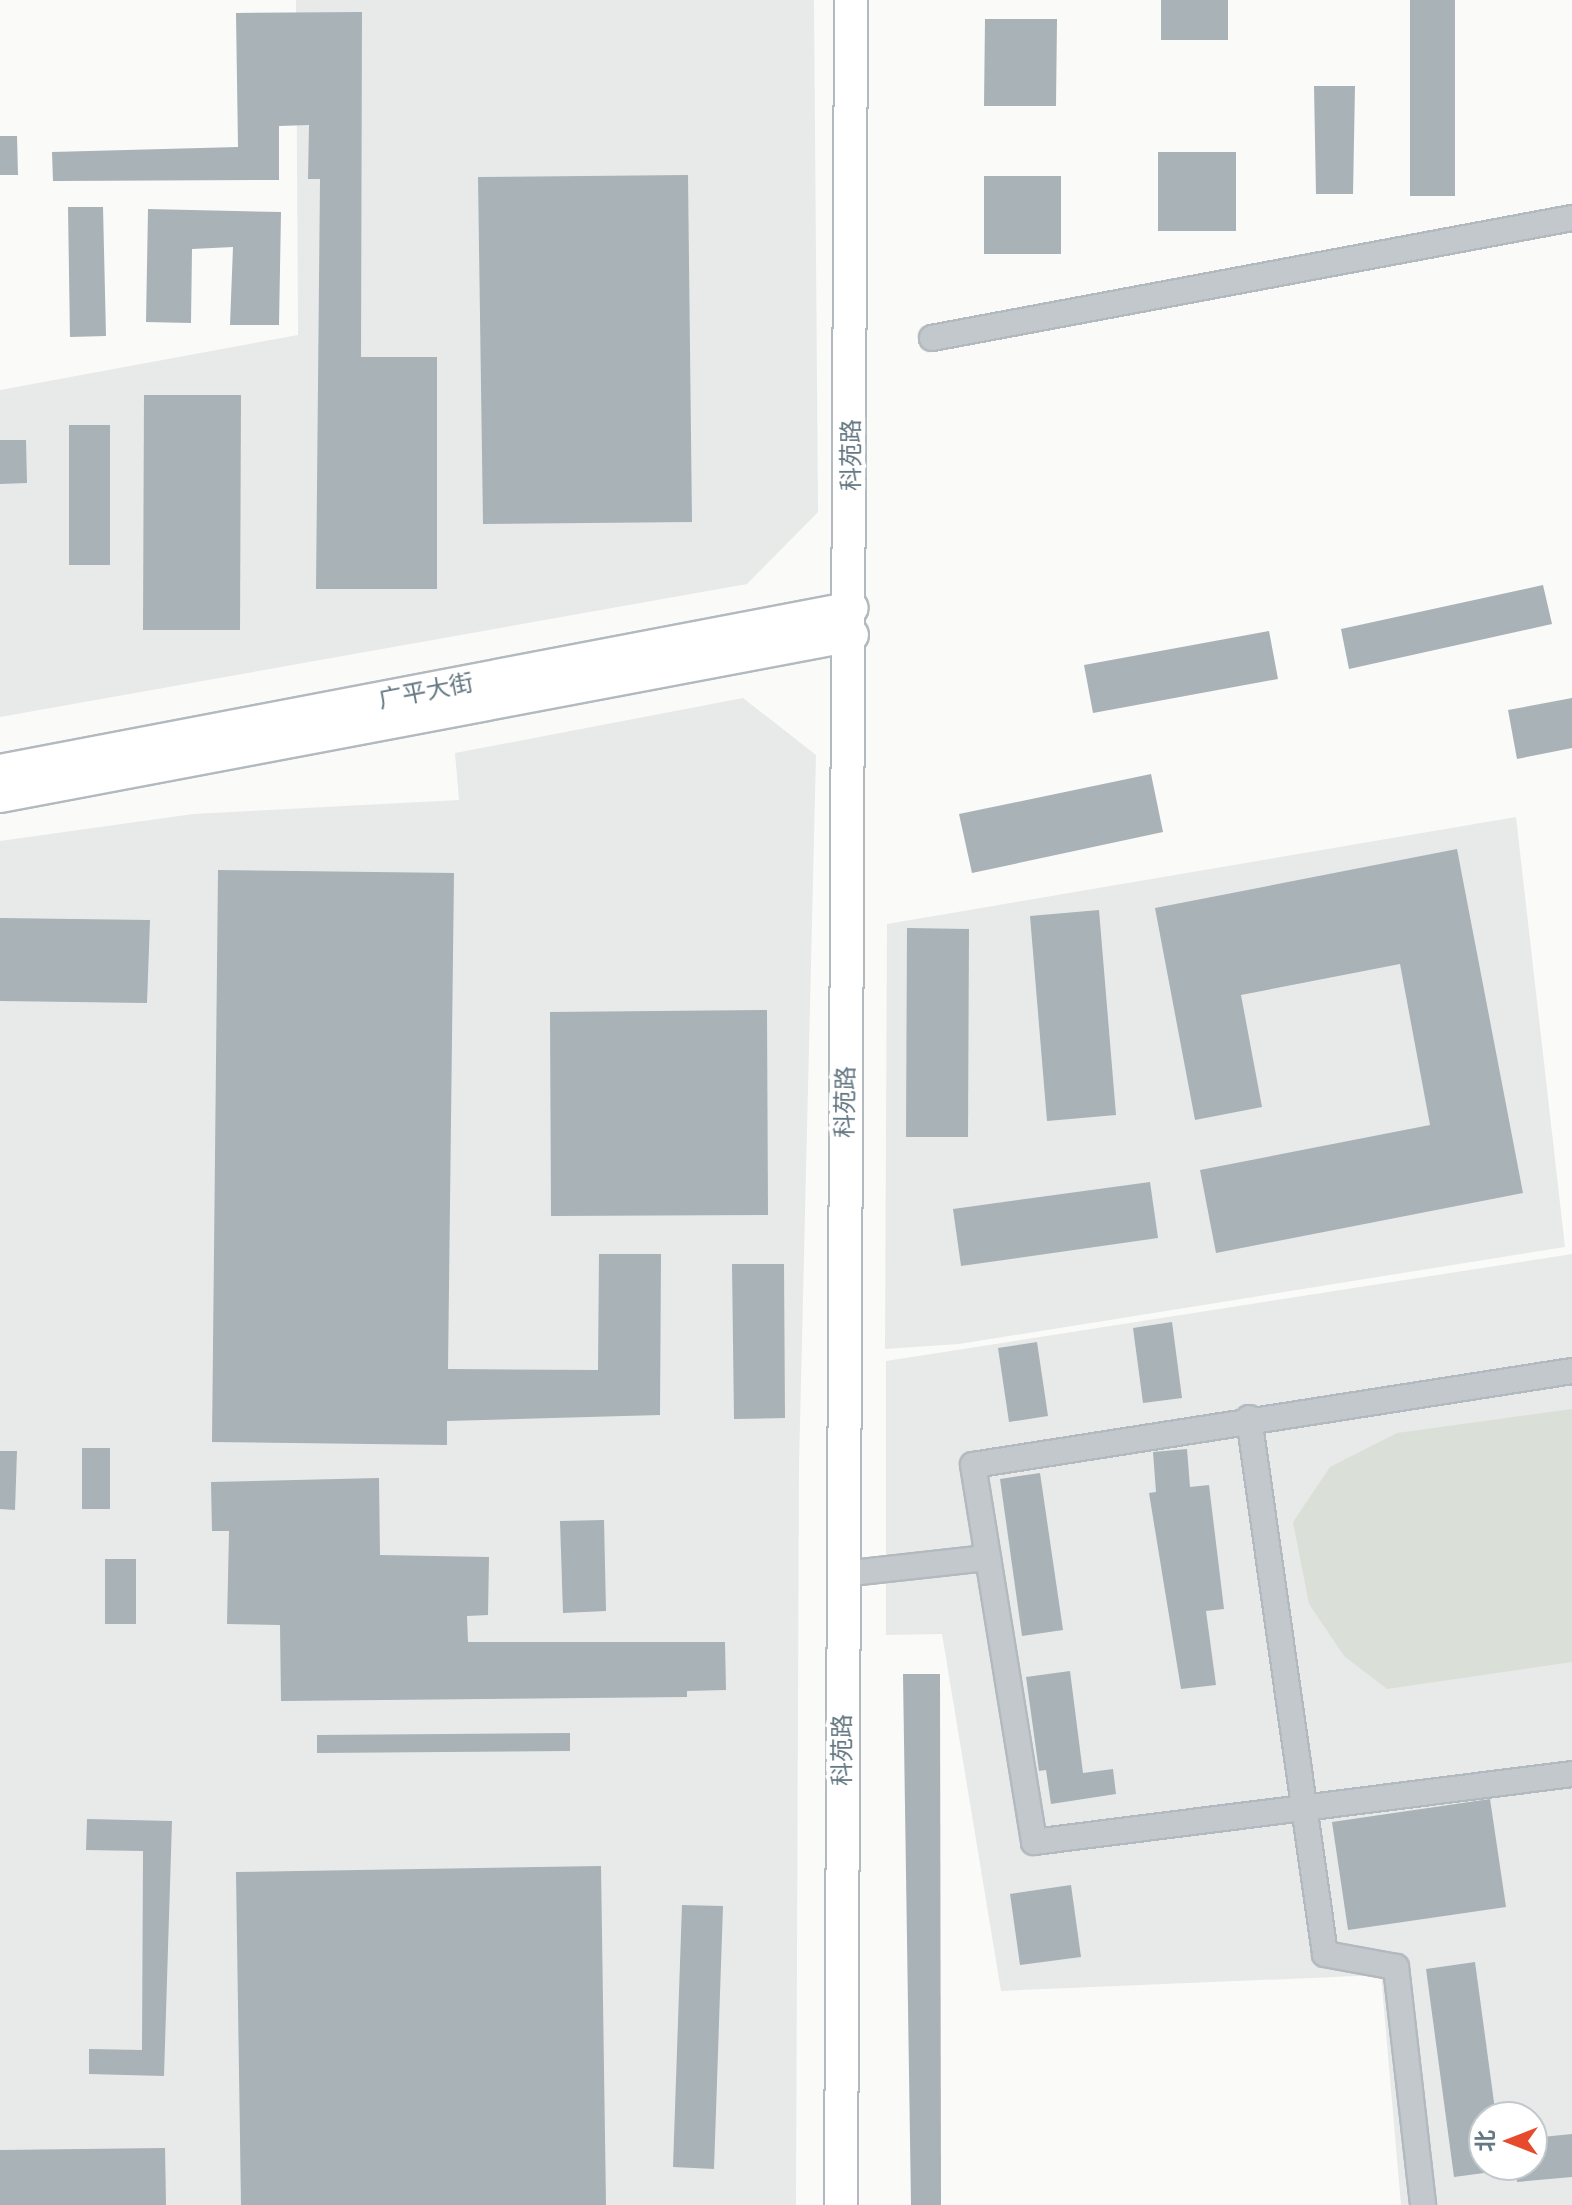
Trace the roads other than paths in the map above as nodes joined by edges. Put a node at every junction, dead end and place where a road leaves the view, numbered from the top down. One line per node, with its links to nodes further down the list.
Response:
1 (851, 0): 4 (street, 科苑路)
2 (1572, 218): 3 (street)
3 (932, 338)
4 (852, 622): 5 (street, 广平大街); 6 (street, 广平大街); 10 (street, 科苑路)
5 (0, 771)
6 (0, 796)
7 (1572, 1371): 8 (street)
8 (1249, 1418): 9 (street); 12 (street)
9 (988, 1558): 10 (street); 12 (street)
10 (842, 1574): 13 (street, 科苑路)
11 (1572, 1774): 12 (street)
12 (1302, 1810): 14 (street)
13 (841, 2205)
14 (1423, 2205)

